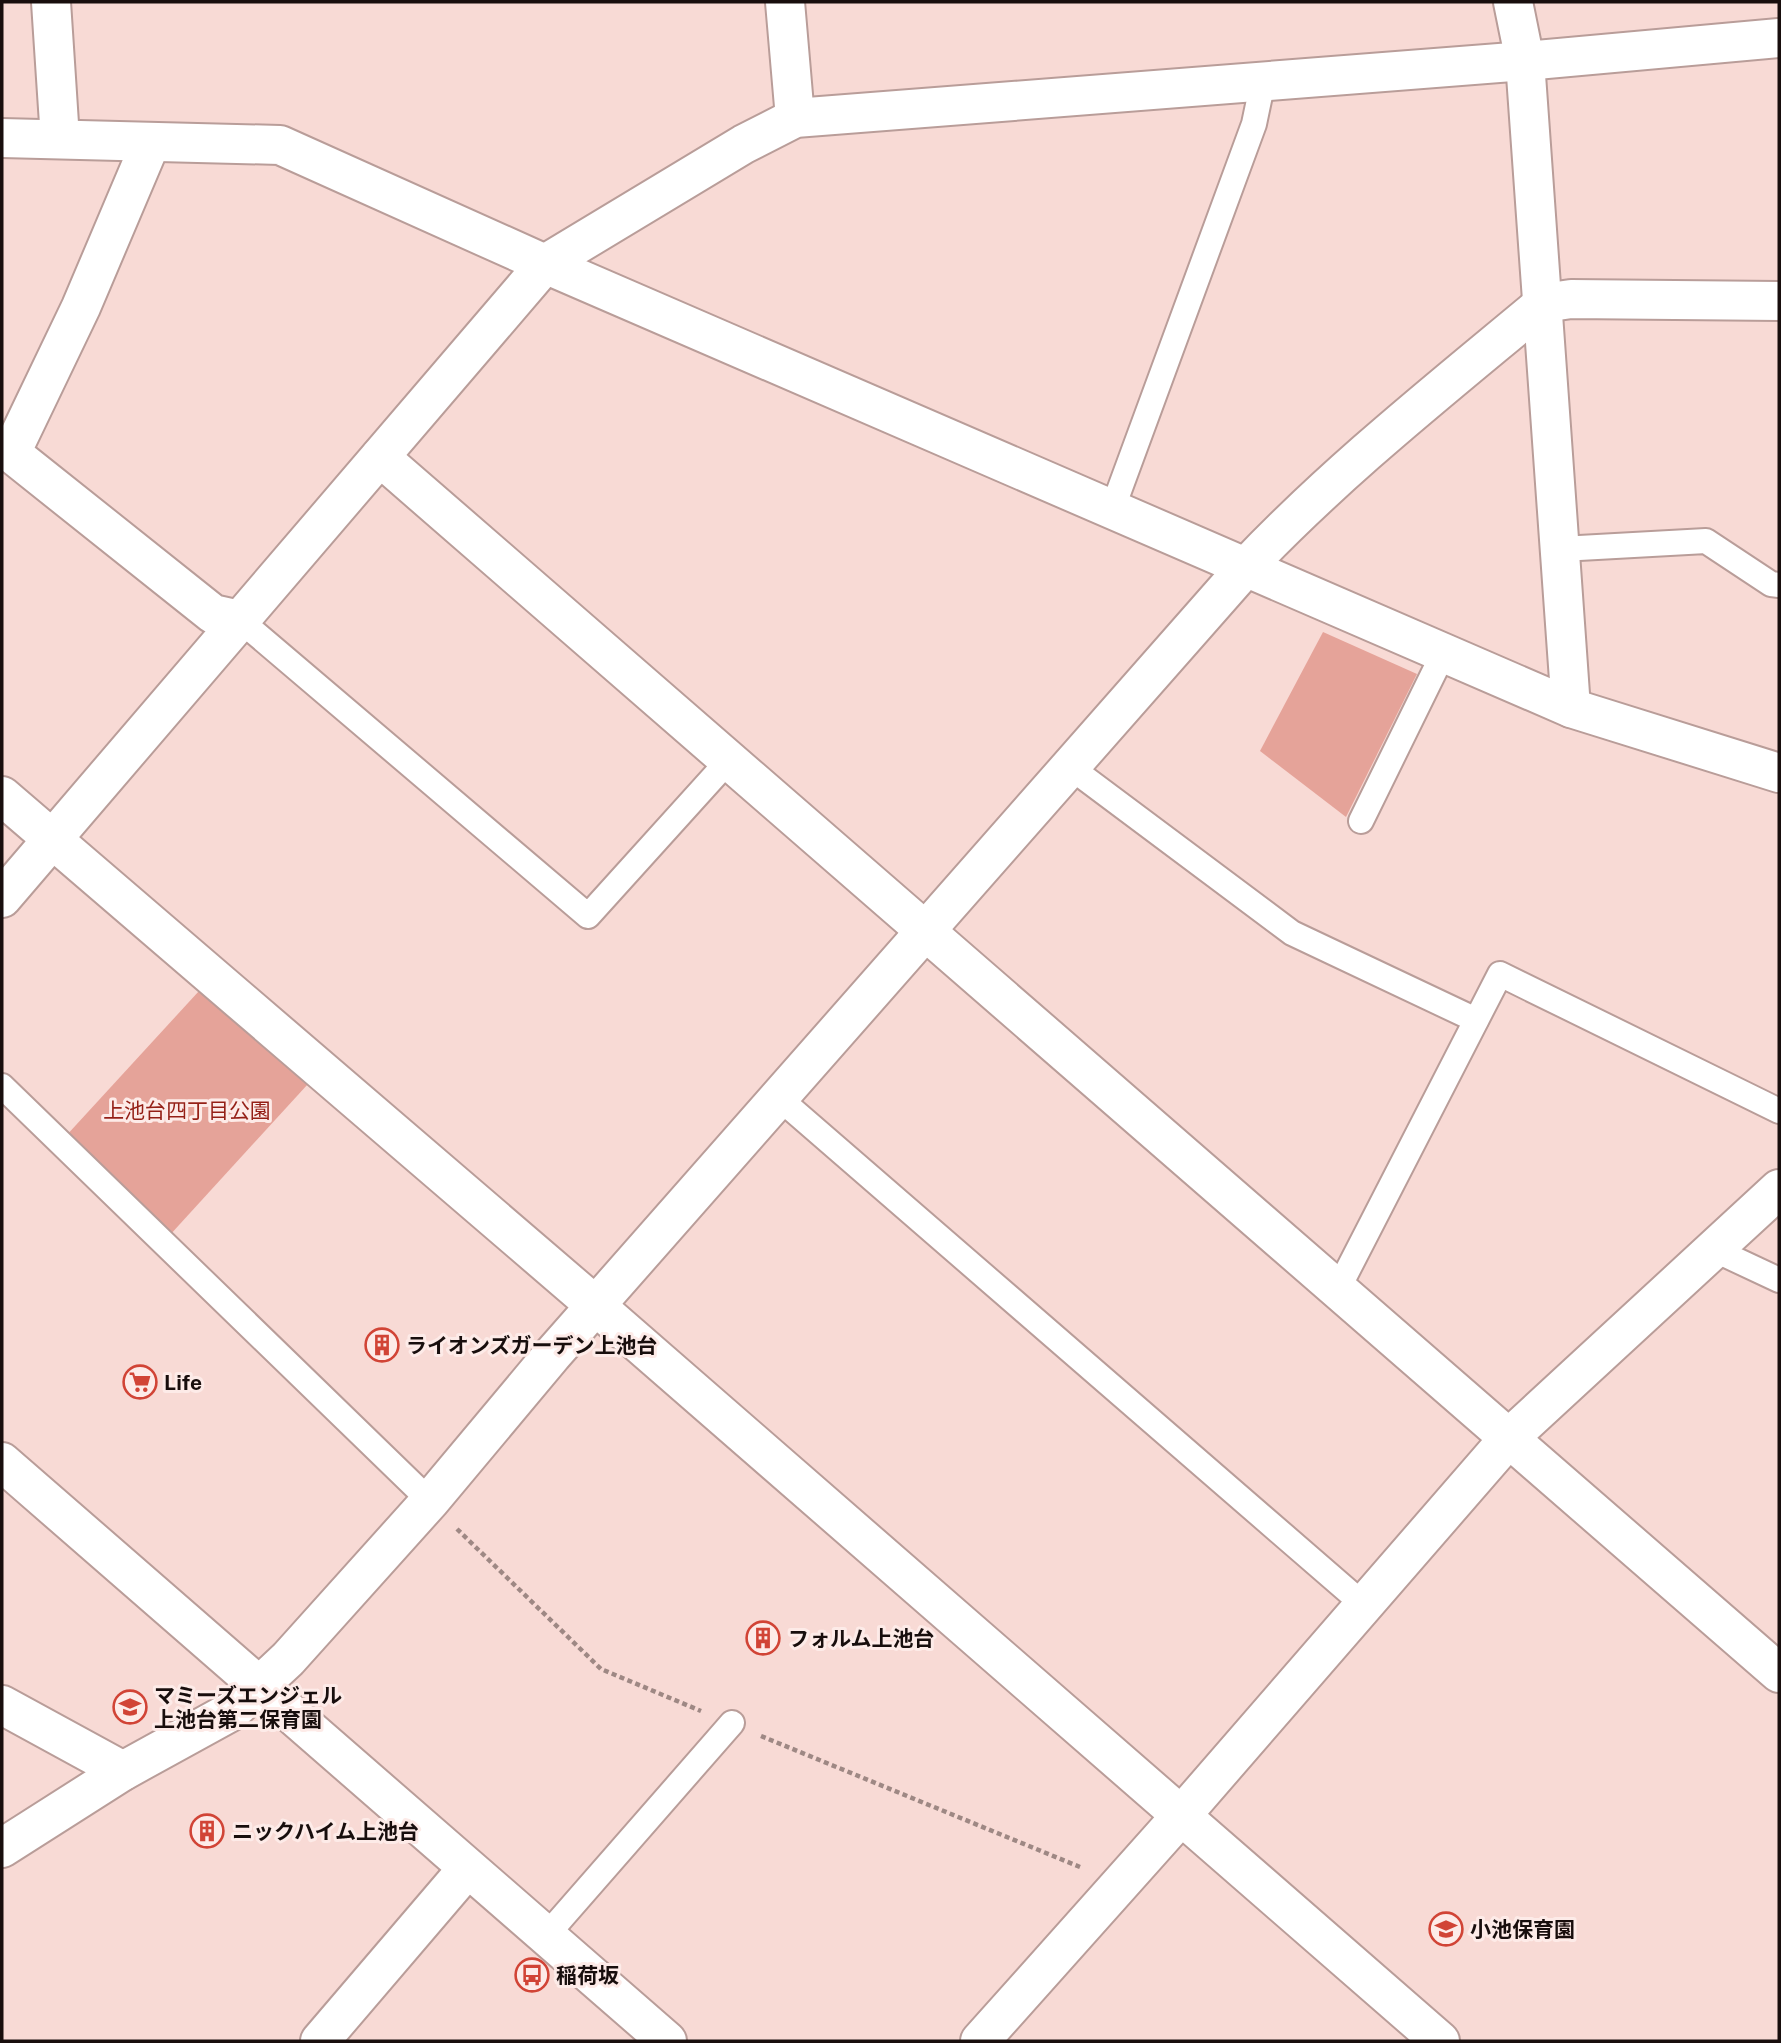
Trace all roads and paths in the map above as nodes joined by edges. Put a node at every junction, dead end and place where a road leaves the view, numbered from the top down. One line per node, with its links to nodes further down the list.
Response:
1 (51, 2): 9 (street)
2 (785, 2): 7 (street)
3 (1513, 2): 5 (street)
4 (1779, 38): 5 (street)
5 (1525, 61): 6 (street); 13 (street)
6 (1263, 81): 7 (street); 16 (lane)
7 (795, 118): 11 (street)
8 (2, 138): 9 (street)
9 (60, 139): 10 (street)
10 (152, 142): 11 (street); 14 (street)
11 (545, 264): 15 (street); 16 (street)
12 (1779, 300): 13 (street)
13 (1544, 303): 17 (street); 18 (street)
14 (7, 450): 20 (street)
15 (380, 457): 20 (street); 23 (street)
16 (1112, 510): 18 (street)
17 (1561, 549): 19 (lane); 22 (street)
18 (1245, 568): 21 (street); 24 (street)
19 (1779, 585)
20 (240, 620): 23 (lane); 28 (street)
21 (1444, 652): 22 (street); 27 (lane)
22 (1572, 708): 25 (street)
23 (729, 760): 30 (street)
24 (1070, 767): 30 (street); 31 (lane)
25 (1779, 773)
26 (2, 796): 28 (street)
27 (1361, 821)
28 (52, 839): 29 (street); 39 (street)
29 (2, 898)
30 (927, 930): 33 (street); 38 (street)
31 (1476, 1020): 34 (lane); 38 (lane)
32 (2, 1086): 42 (lane)
33 (779, 1098): 39 (street); 43 (lane)
34 (1779, 1111)
35 (1779, 1189): 36 (street)
36 (1713, 1250): 37 (lane); 40 (street)
37 (1779, 1280)
38 (1338, 1289): 40 (street)
39 (596, 1306): 42 (street); 49 (street)
40 (1509, 1438): 43 (street); 44 (street)
41 (2, 1462): 45 (street)
42 (429, 1501): 45 (street)
43 (1364, 1605): 49 (street)
44 (1779, 1672)
45 (261, 1686): 48 (street); 51 (street)
46 (2, 1705): 48 (street)
47 (732, 1723): 52 (lane)
48 (123, 1771): 50 (street)
49 (1180, 1817): 55 (street); 56 (street)
50 (2, 1848)
51 (467, 1869): 52 (street); 53 (street)
52 (545, 1937): 54 (street)
53 (320, 2041)
54 (667, 2041)
55 (980, 2041)
56 (1440, 2041)

